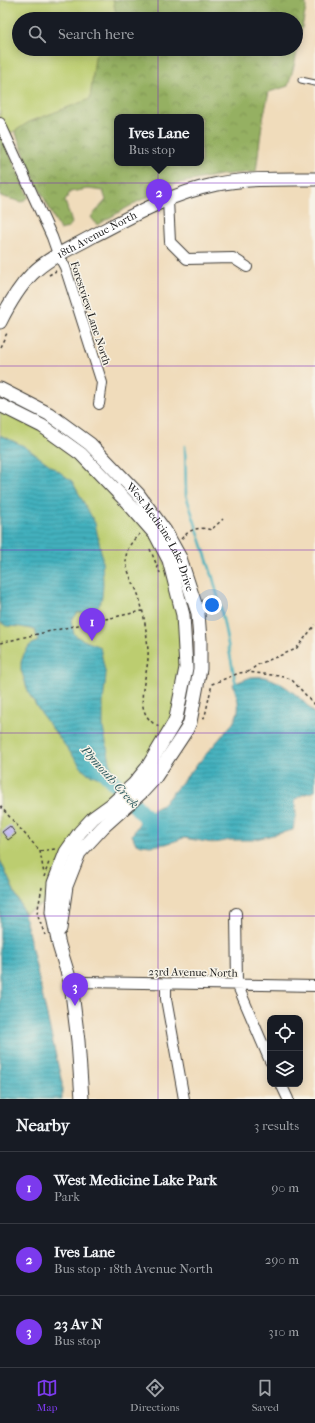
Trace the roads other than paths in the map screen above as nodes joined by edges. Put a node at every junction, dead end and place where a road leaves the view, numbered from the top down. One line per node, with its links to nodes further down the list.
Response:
1 (301, 80): 2 (lane)
2 (315, 83)
3 (0, 123): 6 (street, Forestview Lane North)
4 (315, 179): 5 (street, 18th Avenue North)
5 (168, 200): 6 (street, 18th Avenue North); 7 (street)
6 (58, 254): 8 (street, 18th Avenue North); 10 (street, Forestview Lane North)
7 (247, 267)
8 (4, 326)
9 (0, 389): 12 (street, West Medicine Lake Drive)
10 (99, 404)
11 (0, 405): 12 (street, West Medicine Lake Drive)
12 (138, 788): 14 (street, West Medicine Lake Drive)
13 (236, 913): 16 (street)
14 (71, 984): 15 (street, 23rd Avenue North); 20 (street, West Medicine Lake Drive)
15 (166, 984): 16 (street, 23rd Avenue North); 21 (street)
16 (236, 984): 17 (street, 23rd Avenue North); 18 (street)
17 (315, 986)
18 (267, 1054)
19 (282, 1087): 22 (street)
20 (82, 1099)
21 (184, 1099)
22 (288, 1099)

